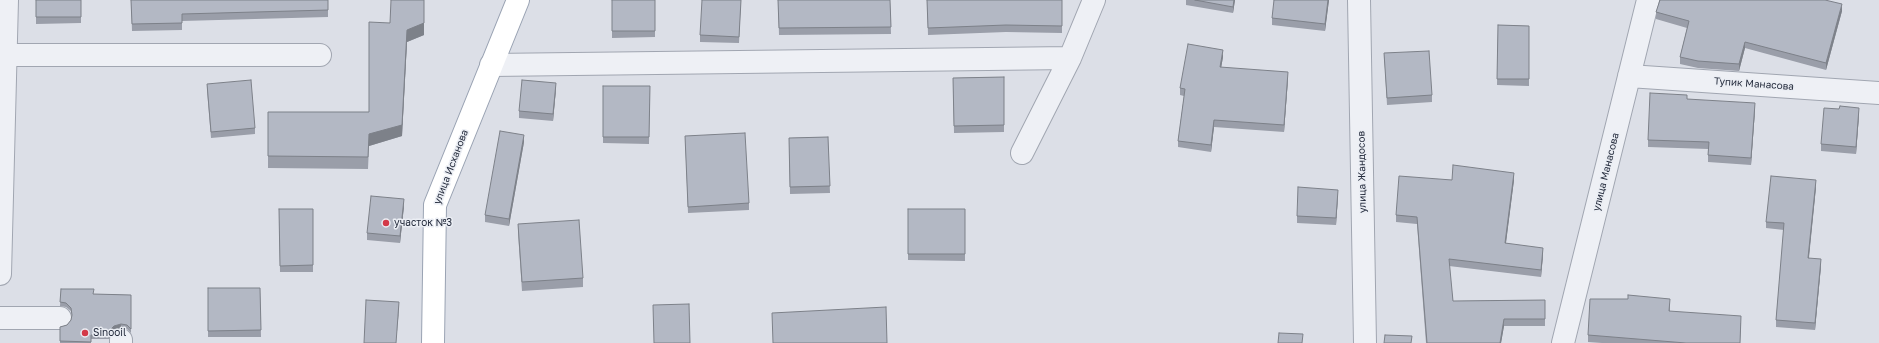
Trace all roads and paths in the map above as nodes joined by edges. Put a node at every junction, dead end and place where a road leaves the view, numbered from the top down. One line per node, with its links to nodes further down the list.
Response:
1 (518, 0): 9 (main road, улица Исханова)
2 (1094, 0): 8 (street)
3 (1359, 0): 17 (street, улица Жандосов)
4 (1648, 0): 10 (street, улица Манасова)
5 (4, 10): 6 (street)
6 (5, 55): 7 (street); 13 (street)
7 (320, 55)
8 (1070, 58): 9 (street); 12 (street)
9 (492, 65): 16 (main road, улица Исханова)
10 (1629, 76): 11 (street, Тупик Манасова); 18 (street, улица Манасова)
11 (1879, 93)
12 (1022, 153)
13 (0, 274)
14 (0, 318): 15 (street)
15 (60, 318)
16 (433, 343)
17 (1365, 343)
18 (1563, 343)

